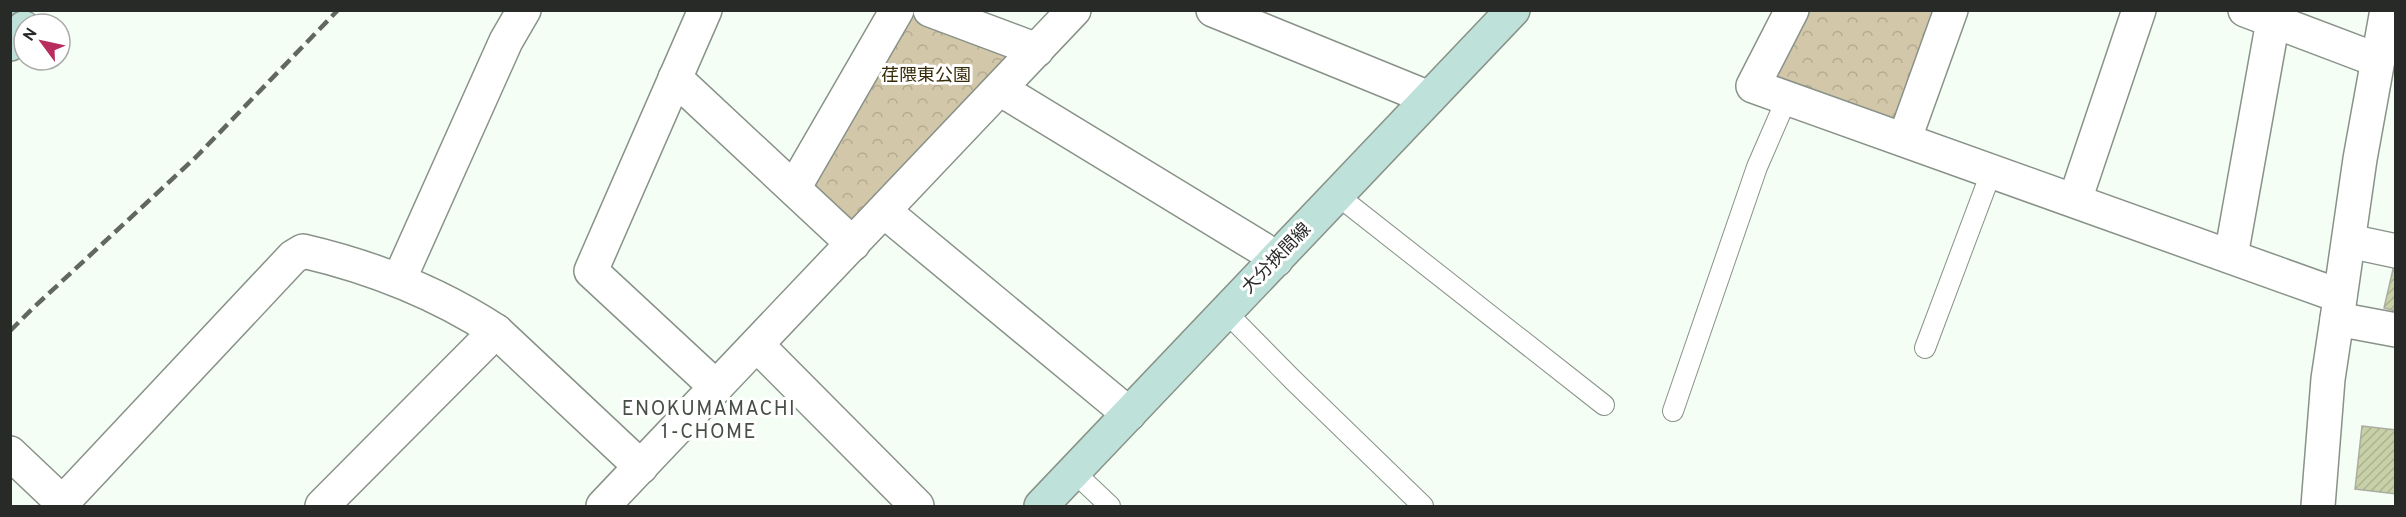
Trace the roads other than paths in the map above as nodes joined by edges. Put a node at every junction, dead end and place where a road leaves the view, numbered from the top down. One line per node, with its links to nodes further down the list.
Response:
1 (524, 10): 30 (street)
2 (705, 10): 15 (street)
3 (897, 10): 21 (street)
4 (930, 10): 13 (street)
5 (1074, 10): 13 (street)
6 (1213, 10): 17 (street)
7 (1513, 10): 17 (main road, 大分挾間線)
8 (1792, 10): 18 (street)
9 (1951, 10): 19 (street)
10 (2139, 10): 23 (street)
11 (2387, 10): 14 (street)
12 (2259, 16): 14 (street); 28 (street)
13 (1037, 50): 16 (street)
14 (2377, 60): 25 (street)
15 (675, 78): 21 (street); 37 (street)
16 (1000, 89): 24 (street); 29 (street)
17 (1429, 98): 22 (main road, 大分挾間線)
18 (1787, 98): 19 (street); 39 (lane)
19 (1905, 138): 20 (street)
20 (1992, 170): 23 (street); 36 (lane)
21 (794, 188): 26 (street)
22 (1337, 195): 29 (main road, 大分挾間線); 38 (lane)
23 (2075, 200): 28 (street)
24 (884, 211): 26 (street); 40 (street)
25 (2349, 241): 27 (street); 31 (street)
26 (853, 244): 35 (street)
27 (2396, 251)
28 (2230, 256): 31 (street)
29 (1276, 260): 32 (main road, 大分挾間線)
30 (399, 280): 34 (street); 44 (street)
31 (2338, 307): 33 (street); 50 (street)
32 (1226, 312): 40 (main road, 大分挾間線); 49 (lane)
33 (2396, 330)
34 (496, 331): 43 (street); 45 (street)
35 (757, 345): 37 (street); 46 (street)
36 (1925, 348)
37 (716, 387): 43 (street)
38 (1604, 405)
39 (1673, 411)
40 (1129, 414): 42 (main road, 大分挾間線)
41 (10, 453): 44 (street)
42 (1074, 472): 47 (main road, 大分挾間線); 48 (lane)
43 (626, 492)
44 (64, 505)
45 (322, 507)
46 (917, 507)
47 (1041, 507)
48 (1110, 507)
49 (1423, 507)
50 (2318, 507)

